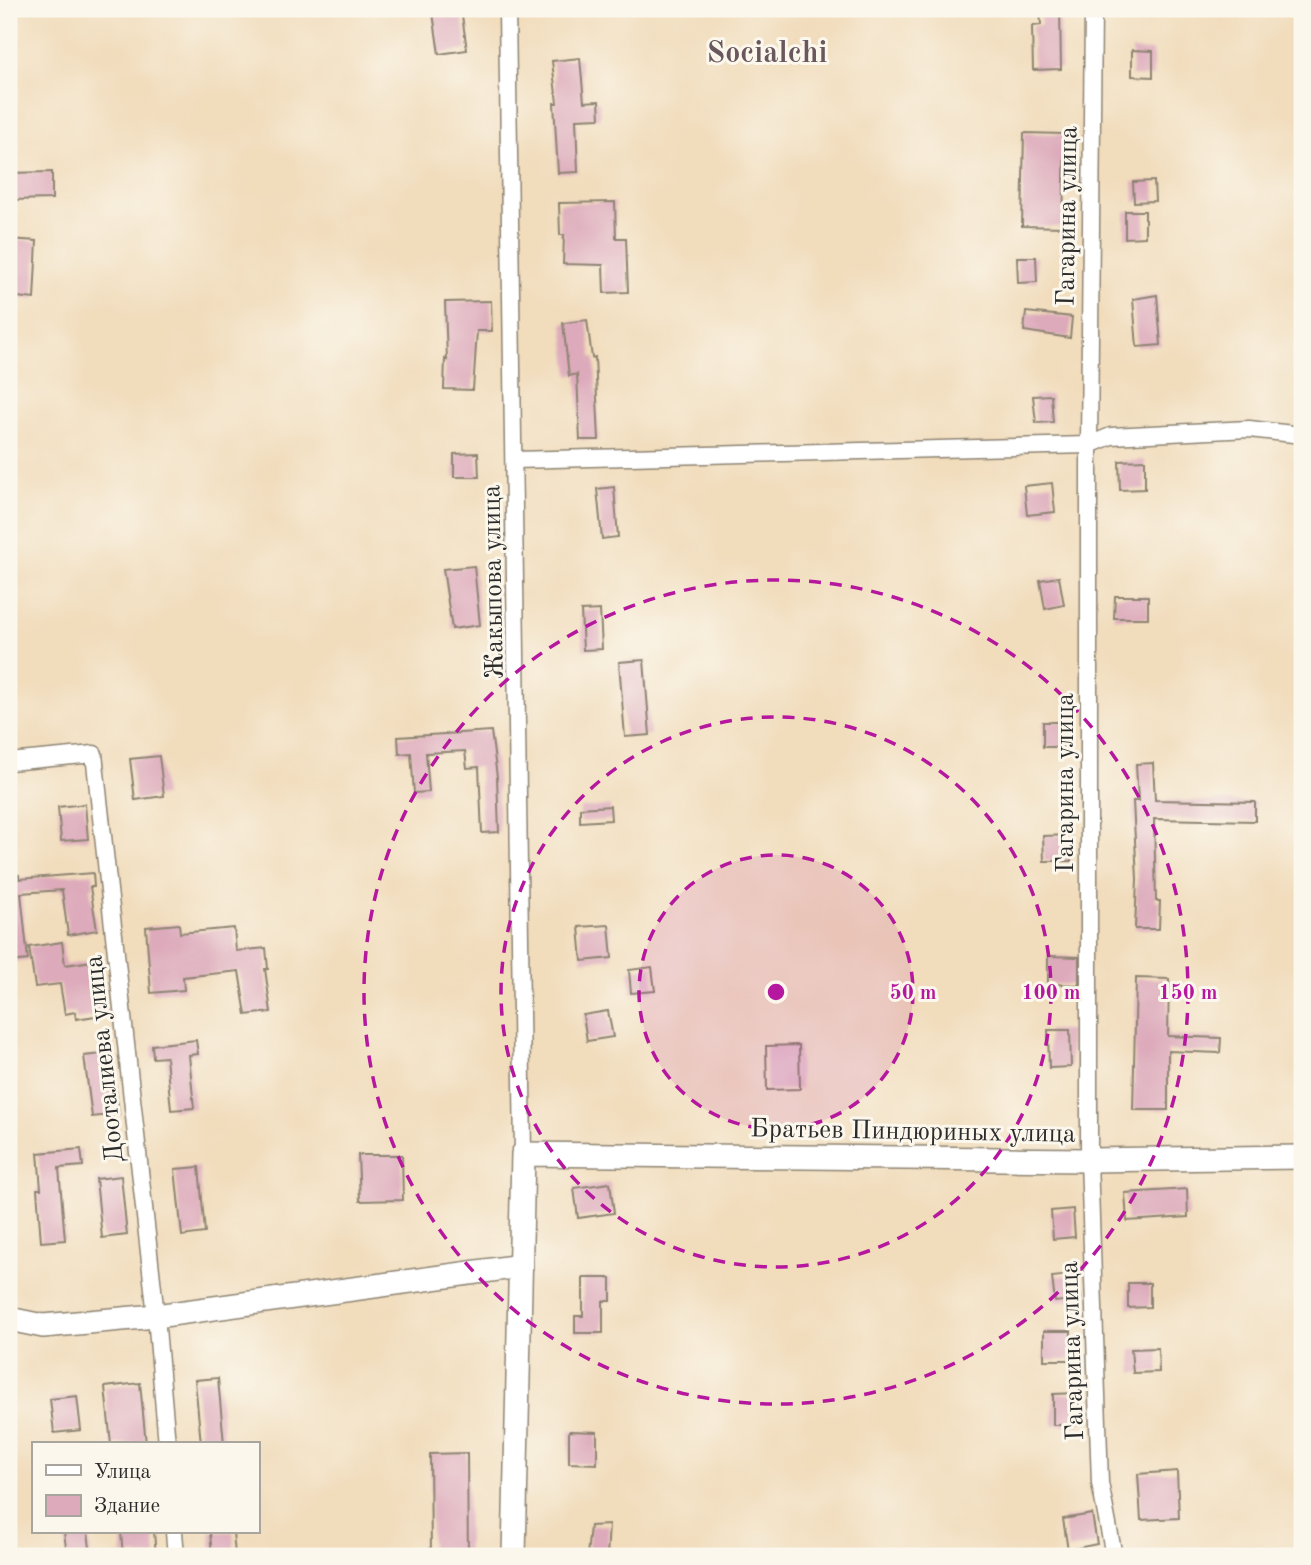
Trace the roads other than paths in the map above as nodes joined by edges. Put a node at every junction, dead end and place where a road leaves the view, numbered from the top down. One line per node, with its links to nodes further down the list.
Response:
1 (507, 9): 5 (street, Жакыпова улица)
2 (1093, 9): 4 (street, Гагарина улица)
3 (1302, 435): 4 (street)
4 (1089, 446): 5 (street); 9 (street, Гагарина улица)
5 (514, 460): 7 (street, Жакыпова улица)
6 (9, 762): 11 (street, Дооталиева улица)
7 (523, 1154): 9 (street, Братьев Пиндюриных улица); 10 (street)
8 (1302, 1157): 9 (street, Братьев Пиндюриных улица)
9 (1089, 1160): 17 (street, Гагарина улица)
10 (522, 1266): 11 (street); 16 (street)
11 (156, 1316): 12 (street); 13 (street, Дооталиева улица)
12 (9, 1319)
13 (167, 1442)
14 (174, 1534): 15 (street)
15 (176, 1556)
16 (514, 1556)
17 (1114, 1556)

